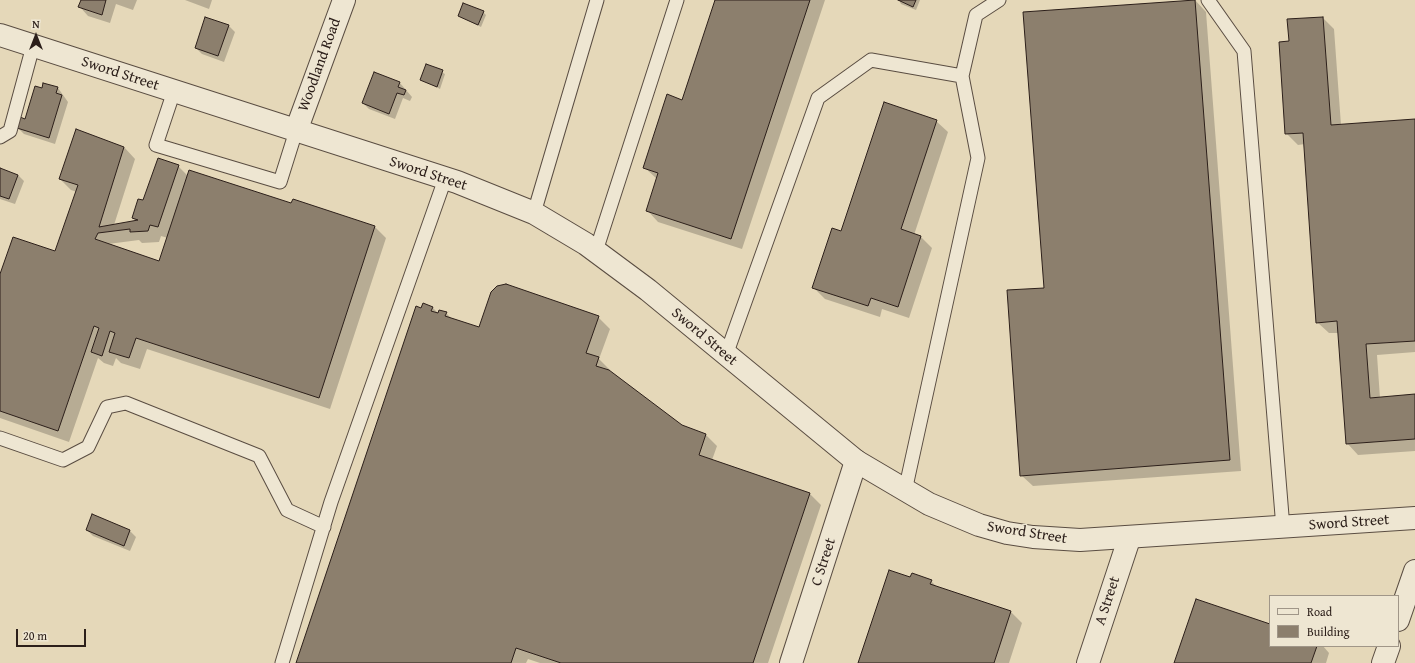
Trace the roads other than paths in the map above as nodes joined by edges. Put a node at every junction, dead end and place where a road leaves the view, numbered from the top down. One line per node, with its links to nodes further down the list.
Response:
1 (344, 0): 10 (street, Woodland Road)
2 (597, 0): 13 (lane)
3 (678, 0): 14 (lane)
4 (999, 0): 8 (lane)
5 (1208, 0): 21 (lane)
6 (0, 36): 7 (street, Sword Street)
7 (33, 46): 9 (street, Sword Street); 11 (lane)
8 (962, 76): 15 (lane); 18 (lane)
9 (174, 91): 10 (street, Sword Street); 10 (lane)
10 (296, 131): 12 (street, Sword Street)
11 (0, 137)
12 (446, 179): 13 (street, Sword Street); 20 (lane)
13 (534, 213): 14 (street, Sword Street)
14 (596, 251): 15 (street, Sword Street)
15 (726, 355): 17 (street, Sword Street)
16 (0, 438): 20 (lane)
17 (856, 461): 18 (street, Sword Street); 27 (street, C Street)
18 (905, 491): 22 (street, Sword Street)
19 (1415, 518): 21 (street, Sword Street)
20 (324, 527): 26 (lane)
21 (1284, 528): 22 (street, Sword Street)
22 (1129, 538): 28 (street, A Street)
23 (1415, 571): 24 (street)
24 (1399, 617)
25 (1389, 647): 29 (street)
26 (282, 663)
27 (791, 663)
28 (1088, 663)
29 (1383, 663)

